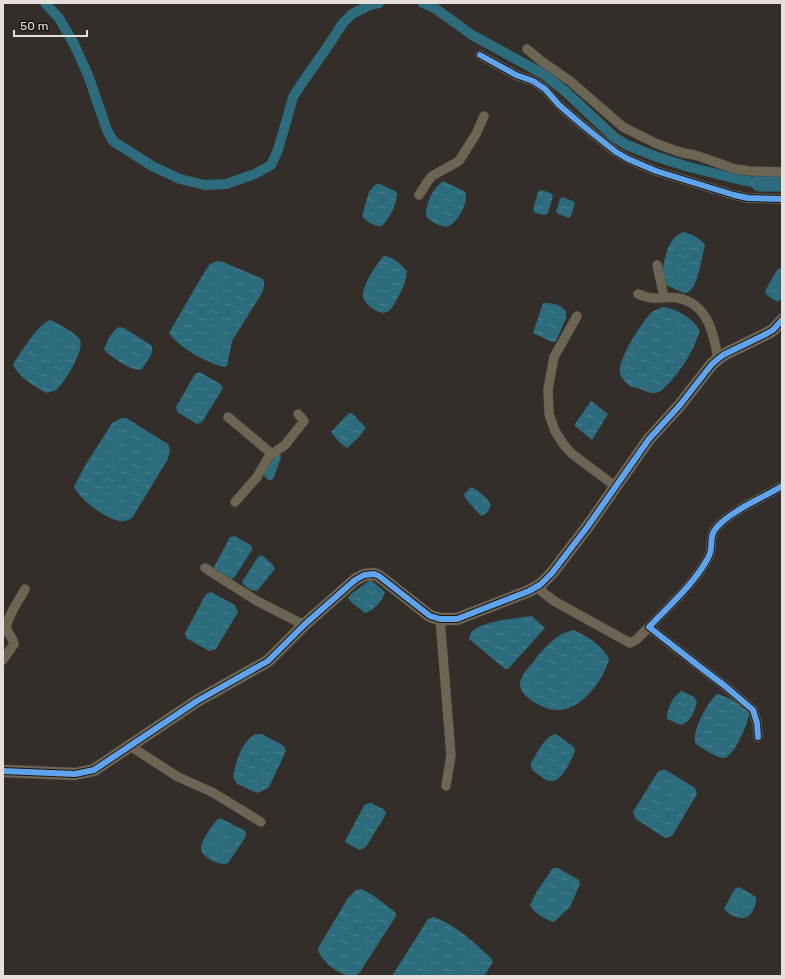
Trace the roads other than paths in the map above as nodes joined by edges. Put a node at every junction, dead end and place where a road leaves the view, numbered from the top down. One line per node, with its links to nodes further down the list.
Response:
1 (527, 49): 4 (street)
2 (480, 55): 6 (street)
3 (484, 116): 5 (street)
4 (782, 172)
5 (419, 195)
6 (782, 199)
7 (657, 265): 9 (street)
8 (638, 294): 9 (street)
9 (664, 297): 12 (street)
10 (577, 316): 16 (street)
11 (782, 320): 12 (street)
12 (718, 359): 16 (street)
13 (298, 414): 15 (street)
14 (228, 417): 15 (street)
15 (272, 454): 18 (street)
16 (615, 486): 20 (street)
17 (782, 486): 24 (street)
18 (235, 502)
19 (205, 568): 23 (street)
20 (536, 587): 22 (street); 24 (street)
21 (26, 589): 25 (street)
22 (440, 620): 23 (street); 29 (street)
23 (304, 625): 27 (street)
24 (649, 627): 26 (street)
25 (3, 660)
26 (758, 737)
27 (130, 746): 28 (street); 30 (street)
28 (3, 771)
29 (446, 786)
30 (260, 822)

